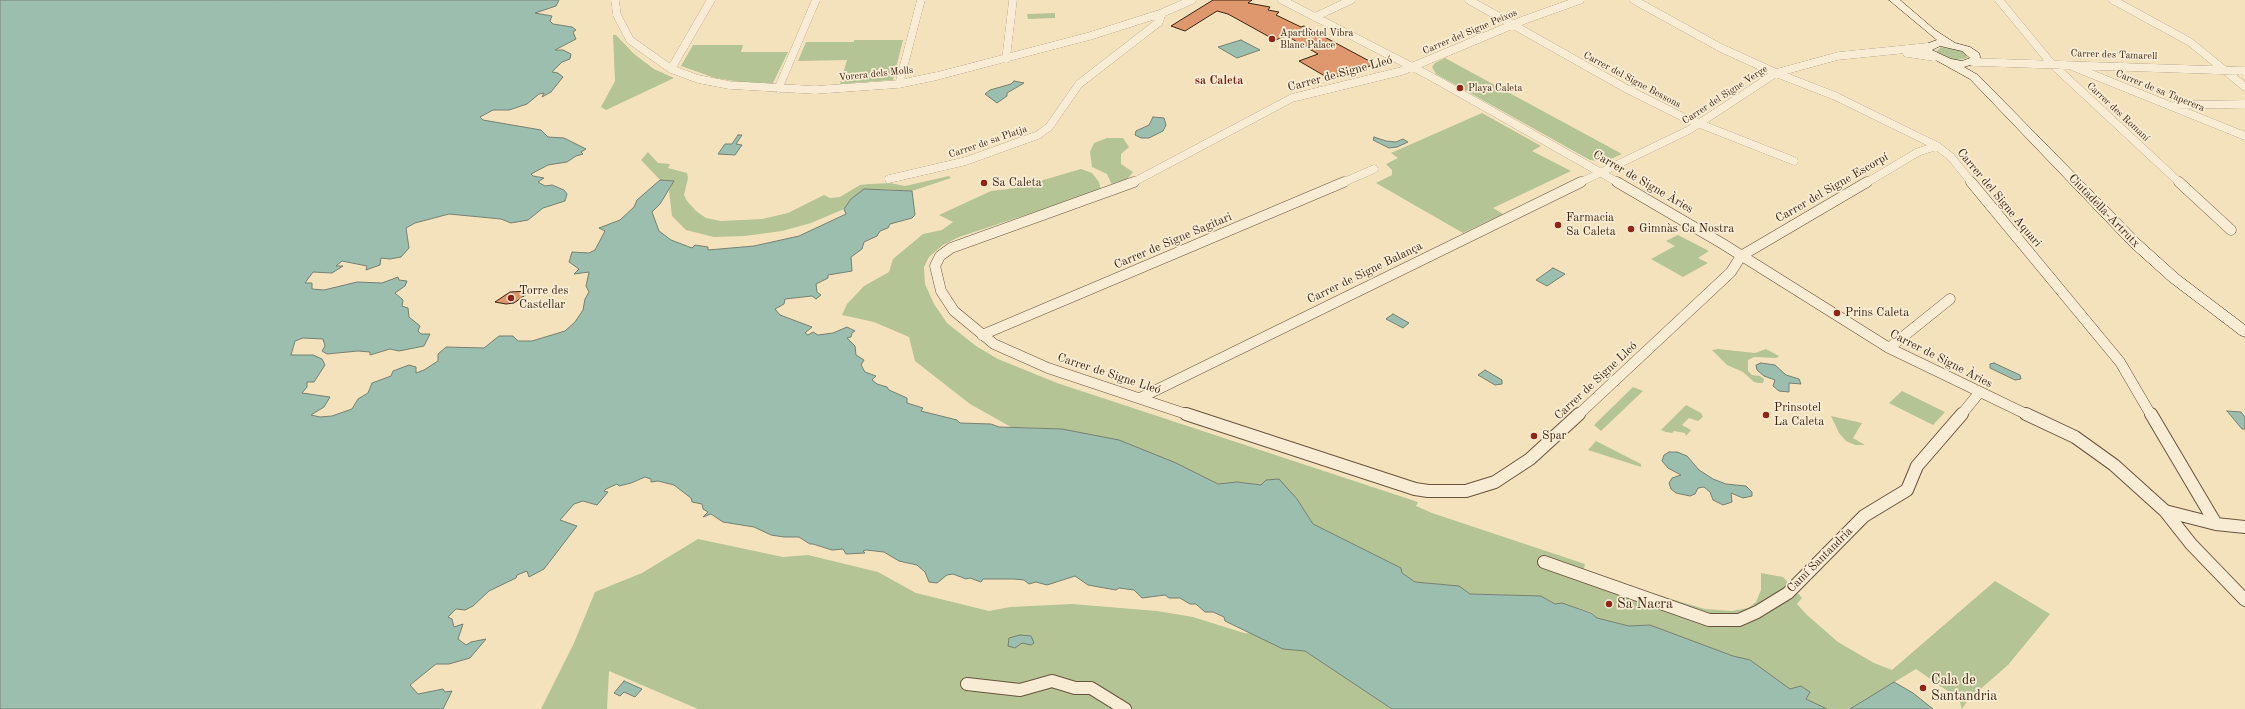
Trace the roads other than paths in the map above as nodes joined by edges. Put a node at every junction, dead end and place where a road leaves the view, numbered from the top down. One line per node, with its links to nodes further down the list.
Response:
1 (615, 0): 29 (street, Vorera dels Molls)
2 (711, 0): 29 (street)
3 (816, 0): 36 (street)
4 (921, 0): 34 (street)
5 (1013, 0): 23 (street)
6 (1192, 0): 15 (street, Vorera dels Molls)
7 (1282, 0): 16 (street, Carrer de Signe Àries)
8 (1351, 0): 16 (street)
9 (1469, 0): 17 (street, Carrer del Signe Bessons)
10 (1580, 0): 17 (street, Carrer del Signe Peixos)
11 (1634, 0): 32 (street, Carrer del Signe Aquari)
12 (1894, 0): 18 (main road)
13 (2000, 0): 26 (street, Carrer des Romaní)
14 (2112, 0): 30 (street)
15 (1162, 13): 23 (street, Vorera dels Molls); 45 (street, Carrer de sa Platja)
16 (1315, 18): 28 (street, Carrer de Signe Àries)
17 (1513, 25): 28 (street, Carrer del Signe Peixos); 39 (street, Carrer del Signe Bessons)
18 (1931, 32): 19 (main road); 20 (main road)
19 (1951, 45): 20 (main road); 24 (main road)
20 (1929, 46): 21 (street, Carrer del Signe Verge); 22 (main road)
21 (1889, 51): 22 (street, Carrer del Signe Verge); 32 (street, Carrer del Signe Verge)
22 (1934, 57): 25 (main road)
23 (1006, 59): 34 (street, Vorera dels Molls)
24 (1972, 60): 25 (main road); 26 (street, Carrer des Tamarell); 33 (main road)
25 (1948, 62): 33 (main road)
26 (2051, 63): 27 (street, Carrer des Tamarell); 46 (street, Carrer des Romaní)
27 (2067, 64): 30 (street, Carrer des Tamarell); 38 (street, Carrer de sa Taperera)
28 (1412, 67): 44 (street, Carrer de Signe Àries); 50 (street, Carrer de Signe Lleó)
29 (671, 69): 36 (street, Vorera dels Molls)
30 (2222, 69): 31 (street, Carrer des Tamarell); 35 (street)
31 (2245, 71)
32 (1776, 73): 39 (street, Carrer del Signe Verge); 41 (street, Carrer del Signe Aquari)
33 (1974, 77): 49 (main road, Ciutadella-Artrutx)
34 (899, 84): 36 (street, Vorera dels Molls)
35 (2245, 86)
36 (778, 90)
37 (2245, 104): 38 (street)
38 (2170, 106): 40 (street, Carrer de sa Taperera)
39 (1700, 124): 42 (street, Carrer del Signe Bessons); 44 (street, Carrer del Signe Verge)
40 (2245, 136)
41 (1937, 146): 47 (street, Carrer del Signe Escorpí); 55 (street, Carrer del Signe Aquari)
42 (1794, 161)
43 (1374, 169): 50 (street, Carrer de Signe Sagitari)
44 (1602, 173): 47 (street, Carrer de Signe Àries); 53 (street, Carrer de Signe Balança)
45 (889, 179)
46 (2231, 230)
47 (1741, 256): 51 (street, Carrer de Signe Àries); 53 (street, Carrer de Signe Lleó)
48 (1950, 299): 51 (street)
49 (2245, 332)
50 (982, 335): 53 (street, Carrer de Signe Lleó)
51 (1889, 348): 52 (street, Carrer de Signe Àries)
52 (1979, 393): 54 (street, Carrer de Signe Àries); 57 (street, Camí Santandria)
53 (1140, 398)
54 (2165, 512): 55 (street); 58 (street, Carrer de Signe Àries)
55 (2216, 524): 56 (street)
56 (2245, 527)
57 (1544, 562)
58 (2245, 600)
59 (967, 684): 60 (street)
60 (1125, 709)

